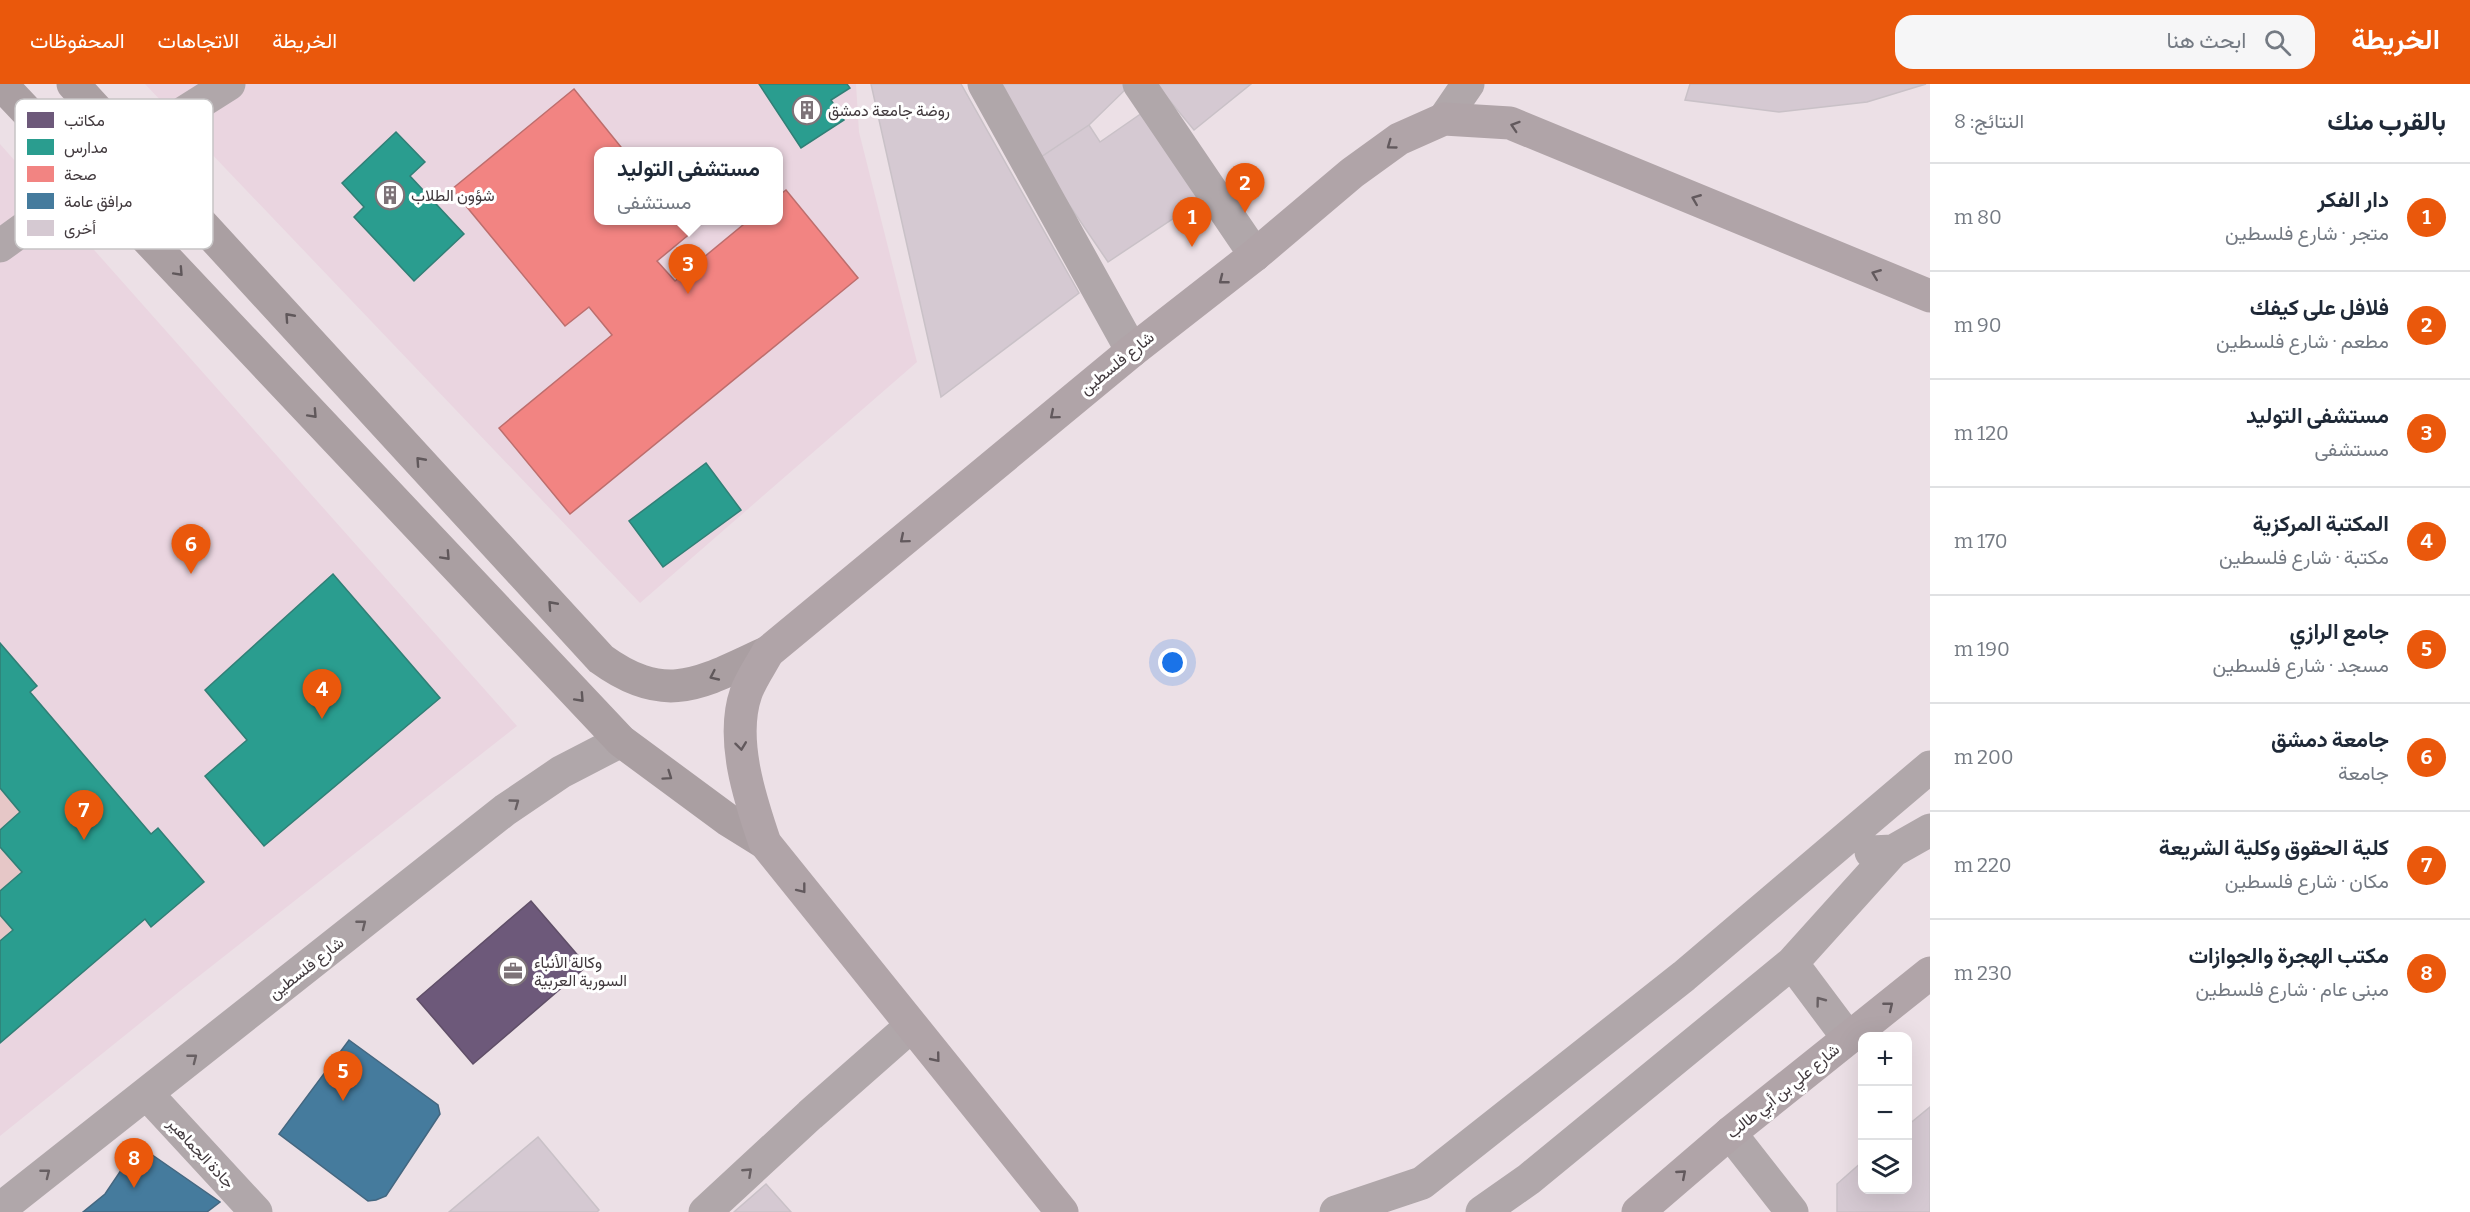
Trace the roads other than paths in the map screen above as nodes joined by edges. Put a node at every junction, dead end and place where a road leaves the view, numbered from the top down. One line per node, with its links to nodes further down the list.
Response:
1 (2, 84): 6 (main road, one-way to 6)
2 (229, 84): 7 (street)
3 (984, 84): 15 (street)
4 (1139, 84): 13 (street)
5 (1468, 84): 8 (street)
6 (17, 99)
7 (205, 99)
8 (1444, 119): 13 (highway, شارع فلسطين, one-way to 13); 14 (highway, one-way to 8)
9 (213, 234): 16 (main road, one-way to 9)
10 (15, 235): 11 (street)
11 (0, 246)
12 (157, 249): 17 (main road, one-way to 17)
13 (1255, 255): 15 (highway, شارع فلسطين, one-way to 15)
14 (1930, 296)
15 (1132, 351): 16 (highway, شارع فلسطين, one-way to 16)
16 (768, 652): 20 (highway, one-way to 20)
17 (621, 741): 20 (main road, one-way to 20); 27 (street, شارع فلسطين, one-way to 17)
18 (1930, 767): 22 (street)
19 (1930, 830): 21 (street)
20 (765, 843): 25 (highway, one-way to 25)
21 (1893, 851): 22 (street); 23 (street)
22 (1828, 854): 33 (street)
23 (1792, 963): 26 (street, one-way to 23); 34 (street)
24 (1930, 973): 26 (highway, شارع علي بن أبي طالب, one-way to 24)
25 (910, 1026): 31 (street, one-way to 25); 32 (highway, one-way to 32)
26 (1848, 1038): 28 (highway, شارع علي بن أبي طالب)
27 (147, 1094): 29 (street, شارع فلسطين, one-way to 27); 30 (street, جادة الجماهير)
28 (1730, 1133): 35 (highway, شارع علي بن أبي طالب, one-way to 28); 36 (street)
29 (0, 1209)
30 (256, 1212)
31 (705, 1212)
32 (1062, 1212)
33 (1336, 1212)
34 (1482, 1212)
35 (1638, 1212)
36 (1792, 1212)

